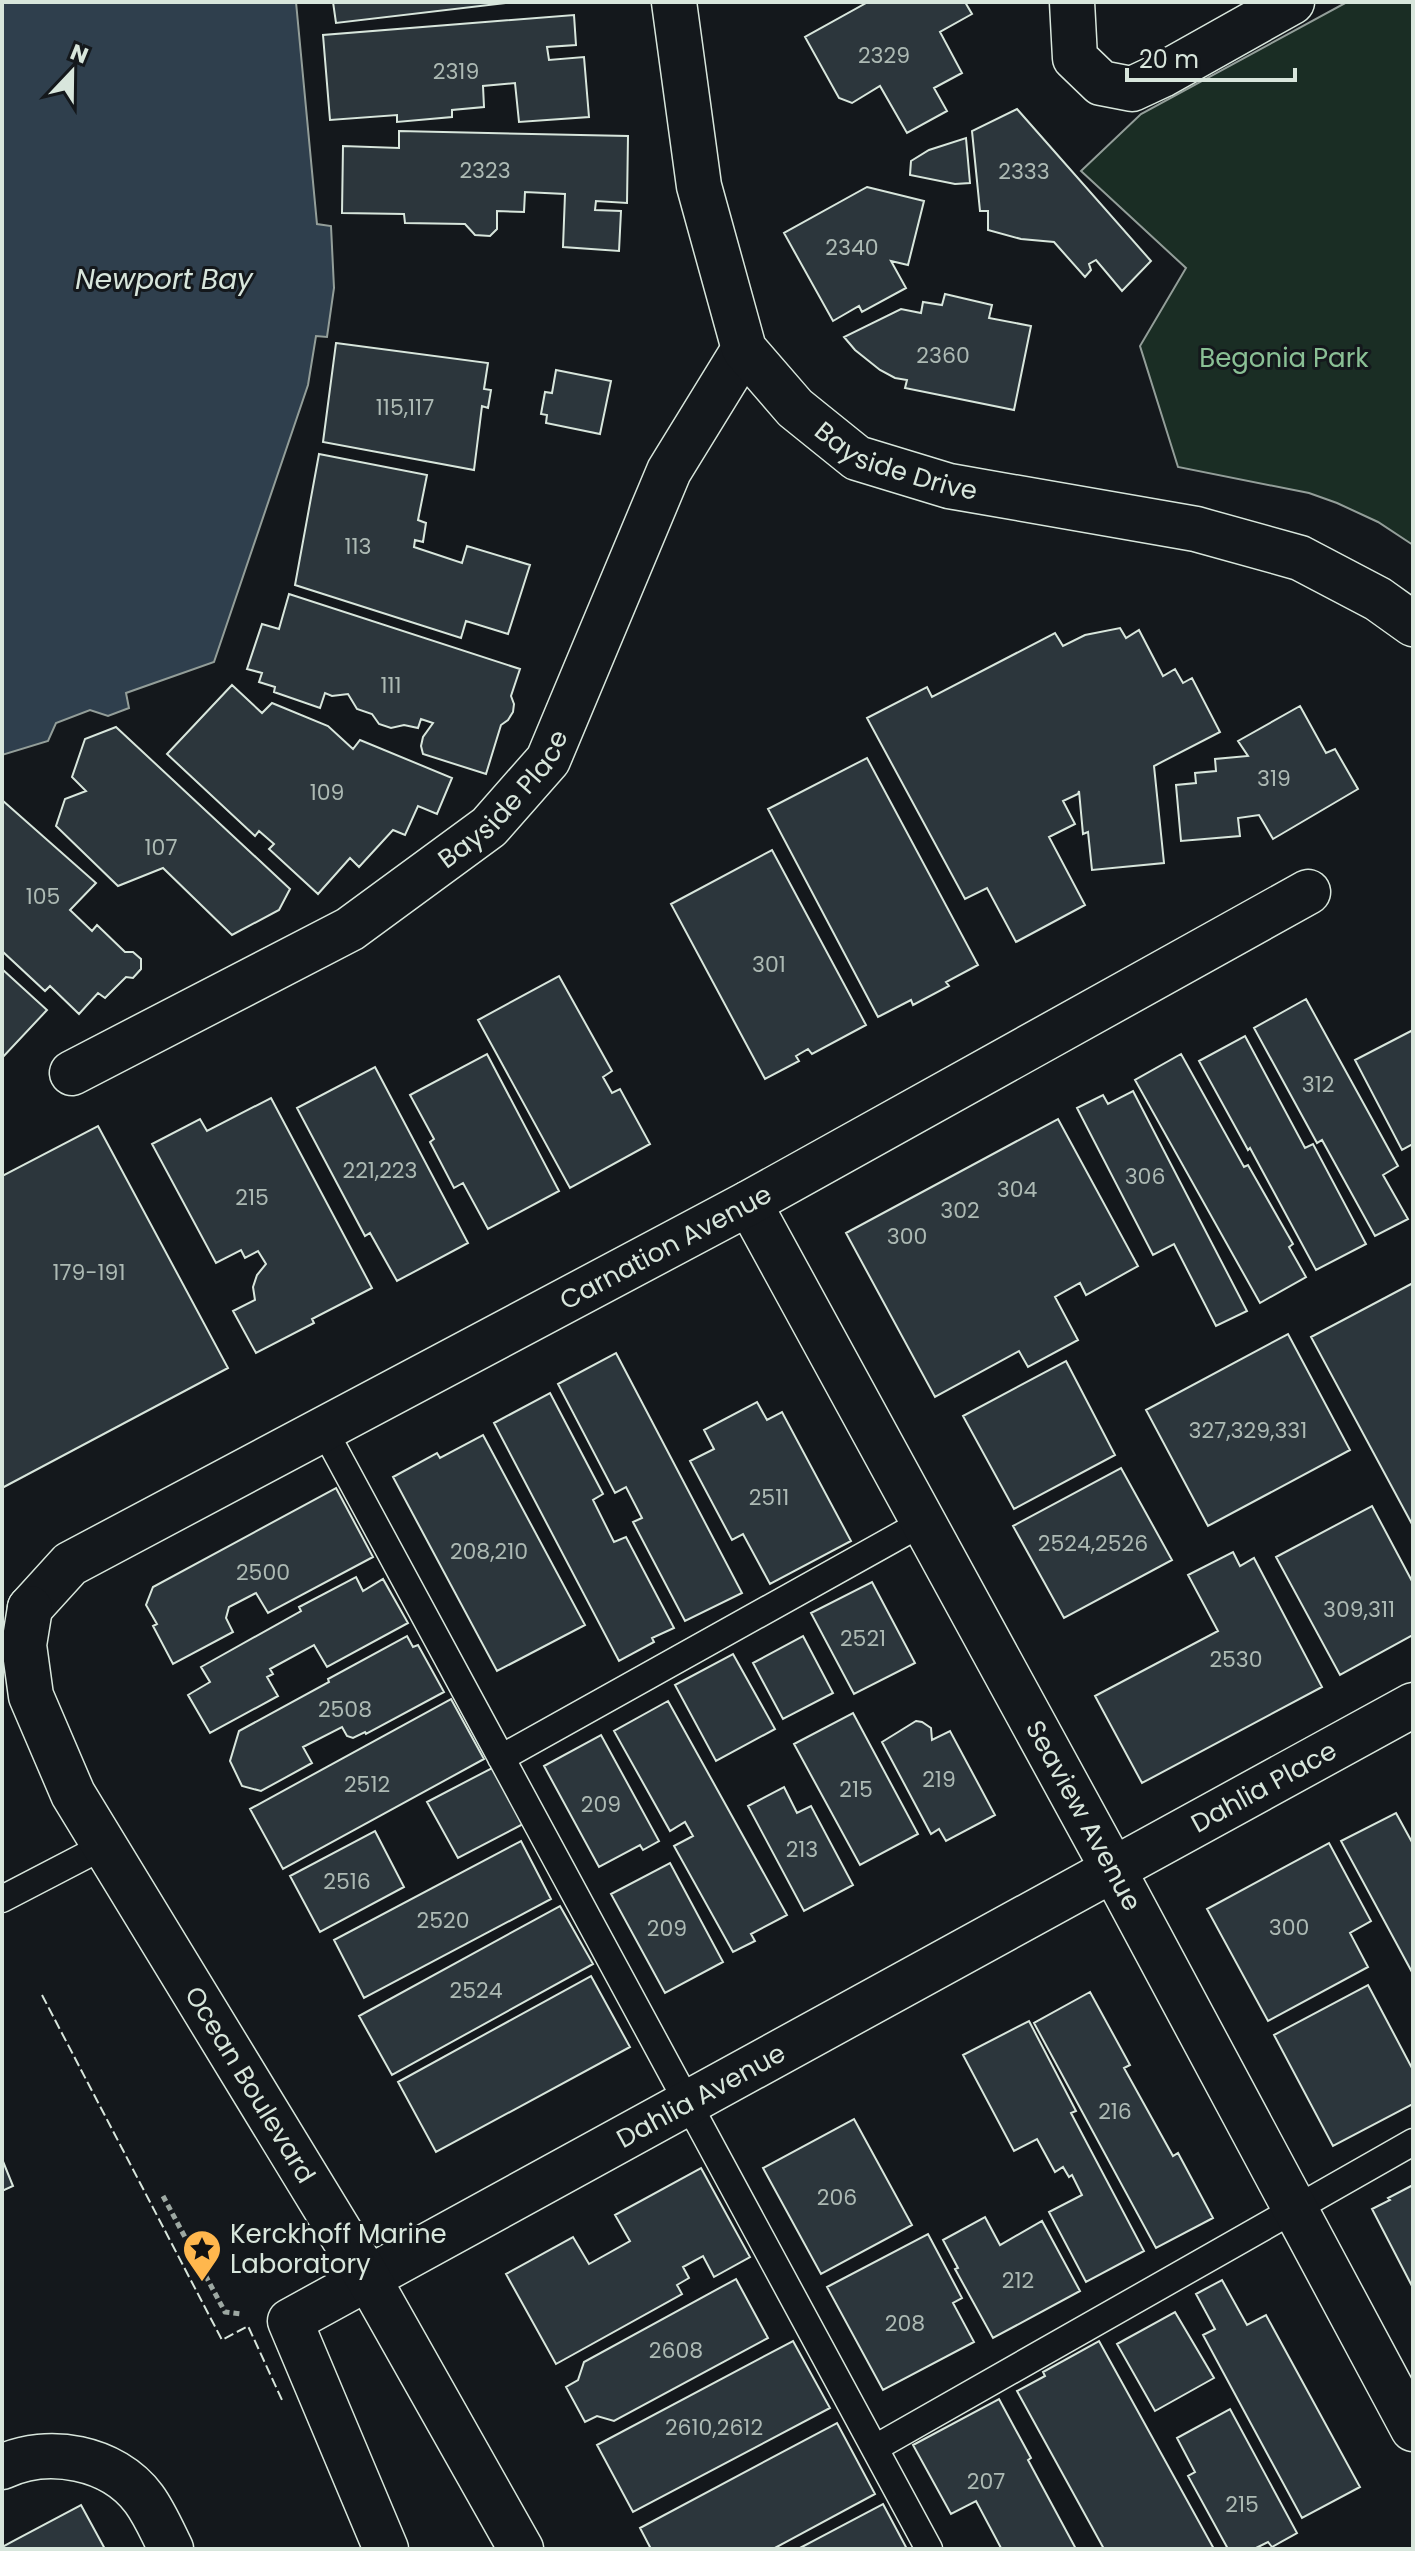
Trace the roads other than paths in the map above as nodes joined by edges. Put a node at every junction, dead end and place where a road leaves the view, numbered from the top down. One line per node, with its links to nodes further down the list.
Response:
1 (674, 2): 4 (street, Bayside Drive)
2 (1072, 2): 3 (street)
3 (1292, 2)
4 (744, 349): 5 (street, Bayside Drive); 7 (street, Bayside Place)
5 (1413, 624)
6 (1308, 892): 8 (street, Carnation Avenue)
7 (72, 1073)
8 (749, 1203): 9 (street, Carnation Avenue); 10 (street, Seaview Avenue)
9 (324, 1430): 11 (street, Carnation Avenue); 13 (lane)
10 (922, 1523): 13 (lane); 15 (street, Seaview Avenue)
11 (30, 1608): 14 (street, Ocean Boulevard)
12 (1413, 1705): 15 (street, Dahlia Place)
13 (501, 1758): 17 (lane)
14 (104, 1846): 16 (lane); 20 (street, Ocean Boulevard)
15 (1114, 1871): 17 (street, Dahlia Avenue); 19 (street, Seaview Avenue)
16 (2, 1899)
17 (688, 2103): 20 (street, Dahlia Avenue); 22 (lane)
18 (1413, 2142): 19 (lane)
19 (1294, 2209): 21 (street, Seaview Avenue); 22 (lane)
20 (368, 2278): 25 (street, Dahlia Avenue); 26 (street, Ocean Boulevard)
21 (1413, 2429)
22 (875, 2448): 27 (lane)
23 (2, 2467): 24 (street)
24 (171, 2549)
25 (386, 2549)
26 (521, 2549)
27 (929, 2549)

